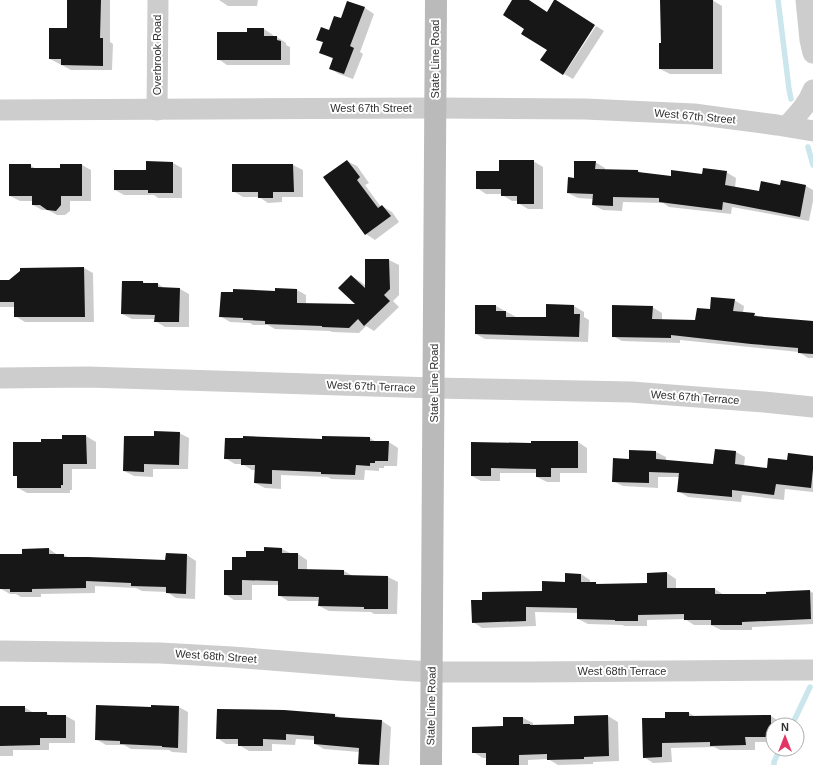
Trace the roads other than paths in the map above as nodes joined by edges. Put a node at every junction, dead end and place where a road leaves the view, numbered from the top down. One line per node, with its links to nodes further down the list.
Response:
1 (158, 0): 8 (street, Overbrook Road)
2 (436, 0): 6 (main road, State Line Road)
3 (806, 0): 4 (street)
4 (813, 53)
5 (813, 90): 9 (street)
6 (435, 108): 8 (street, West 67th Street); 9 (street, West 67th Street); 12 (main road, State Line Road)
7 (0, 110): 8 (street, West 67th Street)
8 (157, 110)
9 (787, 126): 10 (street, West 67th Street)
10 (813, 131)
11 (0, 378): 12 (street, West 67th Terrace)
12 (434, 388): 13 (street, West 67th Terrace); 16 (main road, State Line Road)
13 (813, 407)
14 (0, 650): 16 (street, West 68th Street)
15 (813, 670): 16 (street, West 68th Terrace)
16 (432, 672): 17 (main road, State Line Road)
17 (431, 765)

